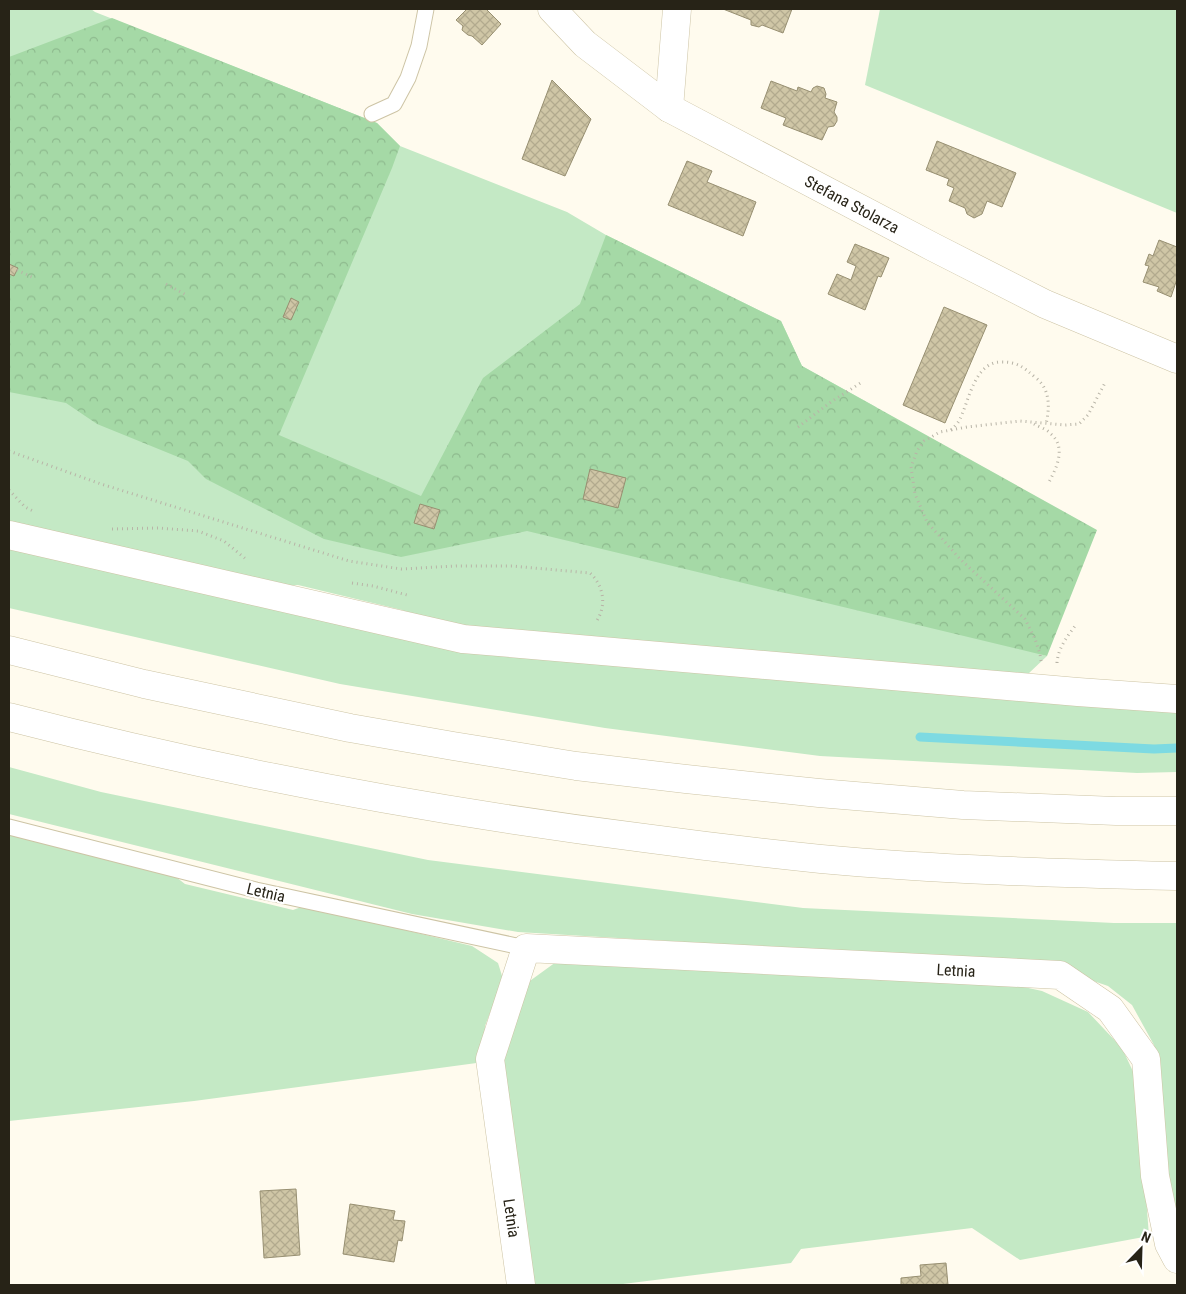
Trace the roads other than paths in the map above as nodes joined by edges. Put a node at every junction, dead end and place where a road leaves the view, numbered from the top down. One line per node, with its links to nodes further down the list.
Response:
1 (426, 9): 5 (lane)
2 (552, 9): 4 (main road, Stefana Stolarza)
3 (677, 9): 4 (main road)
4 (669, 108): 6 (main road, Stefana Stolarza)
5 (372, 114)
6 (1177, 359)
7 (9, 535): 9 (main road)
8 (9, 650): 11 (main road)
9 (1177, 699)
10 (9, 717): 13 (main road)
11 (1177, 811)
12 (9, 827): 14 (lane, Letnia)
13 (1177, 876)
14 (526, 948): 15 (main road, Letnia); 16 (main road, Letnia)
15 (1177, 1259)
16 (521, 1285)

